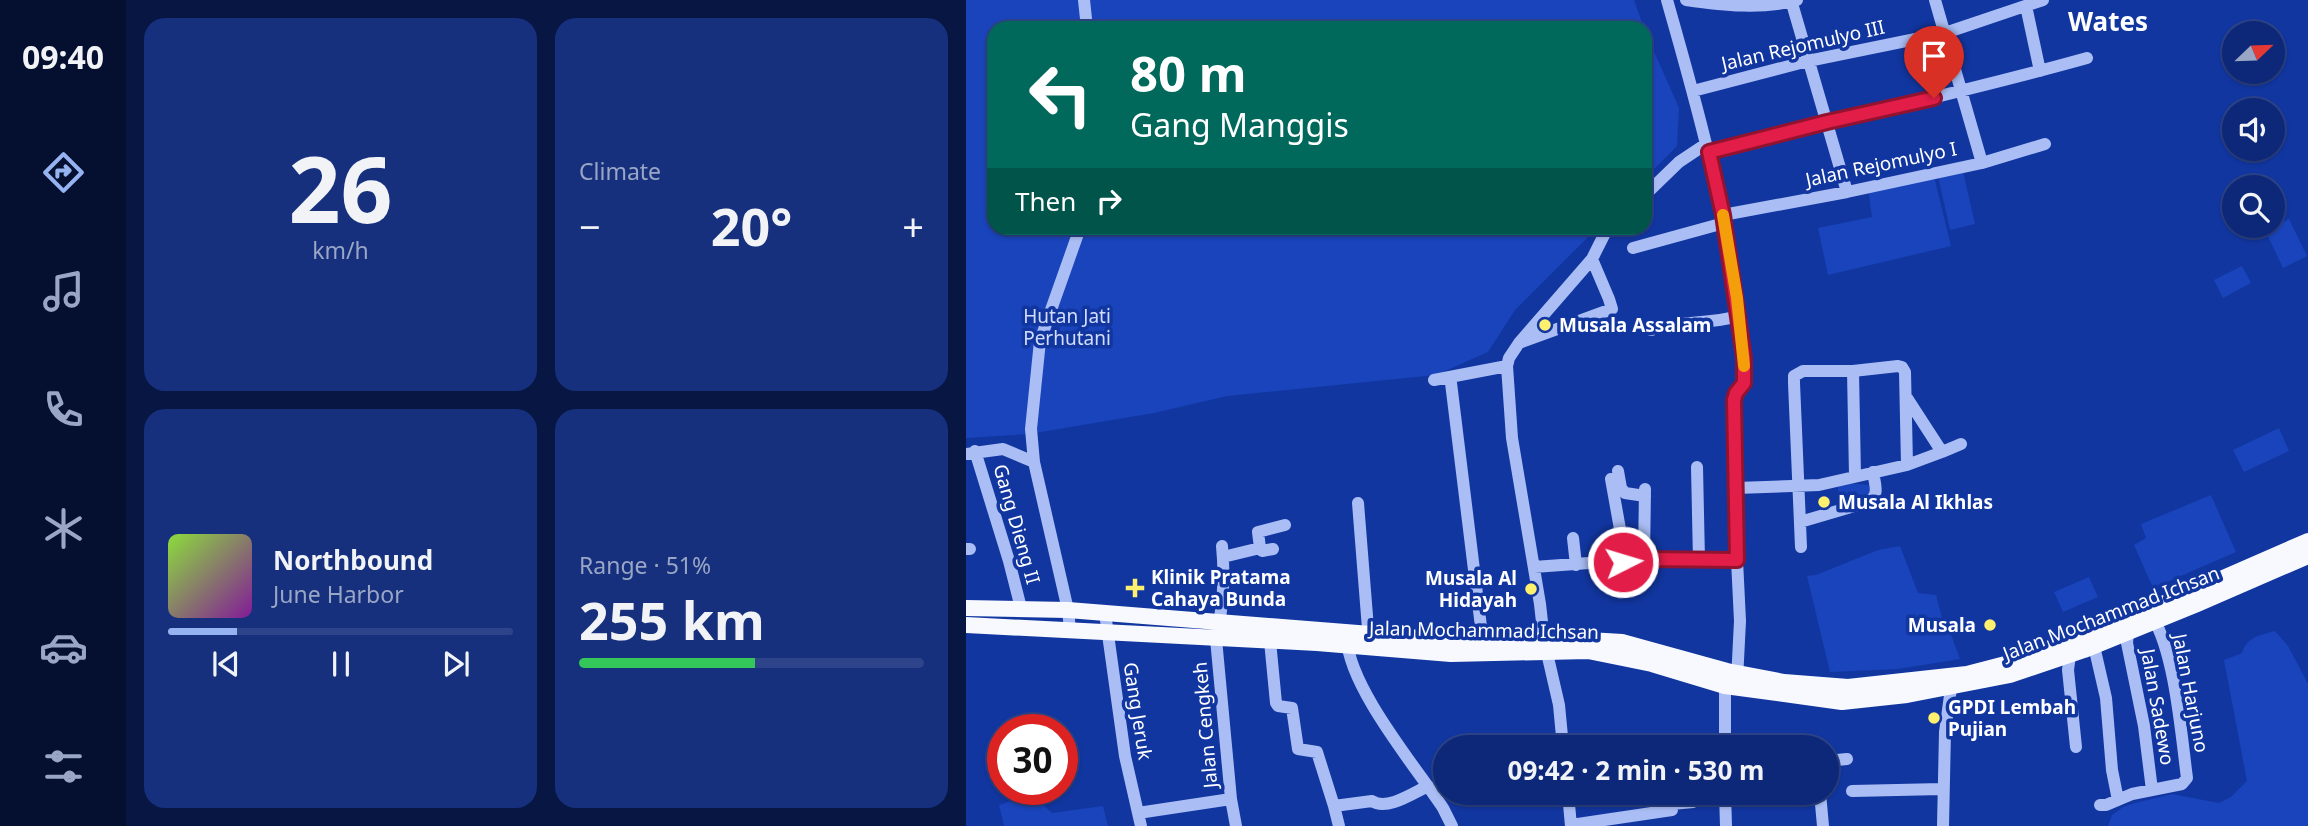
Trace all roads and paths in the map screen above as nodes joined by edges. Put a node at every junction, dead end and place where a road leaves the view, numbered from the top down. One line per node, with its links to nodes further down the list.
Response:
1 (1084, 0): 9 (street)
2 (1667, 0): 14 (street)
3 (1686, 0): 6 (street)
4 (1935, 0): 10 (street)
5 (2043, 0): 8 (street, Jalan Rejomulyo III)
6 (1793, 1): 12 (street)
7 (2008, 5): 8 (street, Jalan Rejomulyo III); 10 (street, Jalan Rejomulyo III)
8 (2026, 6): 13 (street)
9 (1086, 21)
10 (1945, 33): 12 (street, Jalan Rejomulyo III); 15 (street)
11 (2087, 58): 13 (street)
12 (1808, 61): 14 (street, Jalan Rejomulyo III); 16 (street)
13 (2040, 71): 15 (street)
14 (1693, 91): 18 (street)
15 (1961, 92): 16 (street); 19 (street)
16 (1827, 122): 18 (street); 21 (street)
17 (2045, 144): 19 (street, Jalan Rejomulyo I)
18 (1707, 148): 20 (street); 22 (street)
19 (1982, 163): 21 (street, Jalan Rejomulyo I)
20 (1652, 188)
21 (1847, 192): 22 (street, Jalan Rejomulyo I)
22 (1724, 219): 25 (street, Jalan Rejomulyo I); 27 (street)
23 (1078, 235): 38 (street)
24 (1604, 235): 26 (street)
25 (1633, 248)
26 (1591, 259): 29 (street); 29 (street)
27 (1738, 316): 28 (street); 44 (street)
28 (1651, 330)
29 (1519, 344): 31 (street)
30 (1853, 371): 34 (street); 42 (street); 43 (street)
31 (1507, 372): 32 (street); 57 (street)
32 (1434, 380)
33 (1451, 383): 75 (street)
34 (1906, 397): 36 (street); 39 (street)
35 (1961, 444): 36 (street)
36 (1942, 452): 39 (street)
37 (971, 453): 38 (street); 59 (street, Gang Dieng II)
38 (1034, 462): 60 (street)
39 (1907, 465): 41 (street)
40 (1697, 467): 53 (street)
41 (1873, 472): 42 (street); 46 (street)
42 (1855, 476): 43 (street)
43 (1798, 487): 44 (street); 46 (street)
44 (1736, 488): 54 (street)
45 (1358, 503): 72 (street)
46 (1800, 522): 50 (street)
47 (1285, 526): 63 (street, Jalan Cengkeh)
48 (1573, 538): 56 (street)
49 (2308, 541): 62 (main road, Jalan Mochammad Ichsan)
50 (1801, 547)
51 (2308, 556): 62 (main road, Jalan Mochammad Ichsan)
52 (1644, 559): 53 (street); 55 (street); 55 (street)
53 (1699, 560): 54 (street)
54 (1737, 560): 77 (street)
55 (1623, 562): 56 (street)
56 (1576, 565): 57 (street)
57 (1534, 567): 73 (street)
58 (966, 608): 59 (main road, Jalan Mochammad Ichsan)
59 (1021, 608): 60 (main road, Jalan Mochammad Ichsan); 65 (main road)
60 (1068, 610): 61 (main road, Jalan Mochammad Ichsan); 66 (street)
61 (1105, 613): 63 (main road, Jalan Mochammad Ichsan); 67 (street, Gang Jeruk)
62 (2151, 615): 68 (main road, Jalan Mochammad Ichsan); 78 (main road, Jalan Mochammad Ichsan); 87 (street, Jalan Harjuno)
63 (1220, 621): 69 (street, Jalan Cengkeh); 70 (main road, Jalan Mochammad Ichsan)
64 (966, 625): 65 (main road, Jalan Mochammad Ichsan)
65 (1025, 628): 66 (main road, Jalan Mochammad Ichsan)
66 (1070, 630): 67 (main road, Jalan Mochammad Ichsan)
67 (1107, 632): 69 (main road, Jalan Mochammad Ichsan); 97 (street, Gang Jeruk)
68 (2127, 632): 74 (main road, Jalan Mochammad Ichsan); 87 (street, Jalan Sadewo)
69 (1216, 639): 71 (main road, Jalan Mochammad Ichsan); 89 (street, Jalan Cengkeh)
70 (1347, 639): 71 (main road, Jalan Mochammad Ichsan); 72 (main road, Jalan Mochammad Ichsan); 85 (street)
71 (1270, 641): 96 (street)
72 (1369, 641): 75 (main road, Jalan Mochammad Ichsan)
73 (1546, 646): 75 (main road, Jalan Mochammad Ichsan); 77 (main road, Jalan Mochammad Ichsan); 80 (street)
74 (2094, 646): 76 (main road, Jalan Mochammad Ichsan); 90 (street)
75 (1484, 649)
76 (2070, 656): 79 (main road, Jalan Mochammad Ichsan); 82 (street)
77 (1732, 679): 78 (main road, Jalan Mochammad Ichsan); 81 (street)
78 (1906, 688): 79 (main road, Jalan Mochammad Ichsan)
79 (1951, 688): 86 (street)
80 (1562, 735)
81 (1726, 735)
82 (2076, 747)
83 (1847, 759): 84 (street)
84 (1839, 760)
85 (1428, 786): 96 (street); 101 (street)
86 (1942, 789): 88 (street); 105 (street)
87 (2152, 790): 90 (street, Jalan Harjuno)
88 (1852, 791)
89 (1231, 799): 97 (street, Gang Jeruk); 99 (street, Jalan Cengkeh)
90 (2118, 800): 95 (street, Jalan Harjuno)
91 (1569, 805): 102 (street)
92 (1672, 805): 98 (street)
93 (1725, 805): 103 (street)
94 (1821, 805): 104 (street)
95 (2100, 805)
96 (1334, 806): 100 (street)
97 (1140, 820)
98 (1641, 820): 102 (street)
99 (1236, 826)
100 (1339, 826)
101 (1452, 826)
102 (1571, 826)
103 (1726, 826)
104 (1823, 826)
105 (1943, 826)

